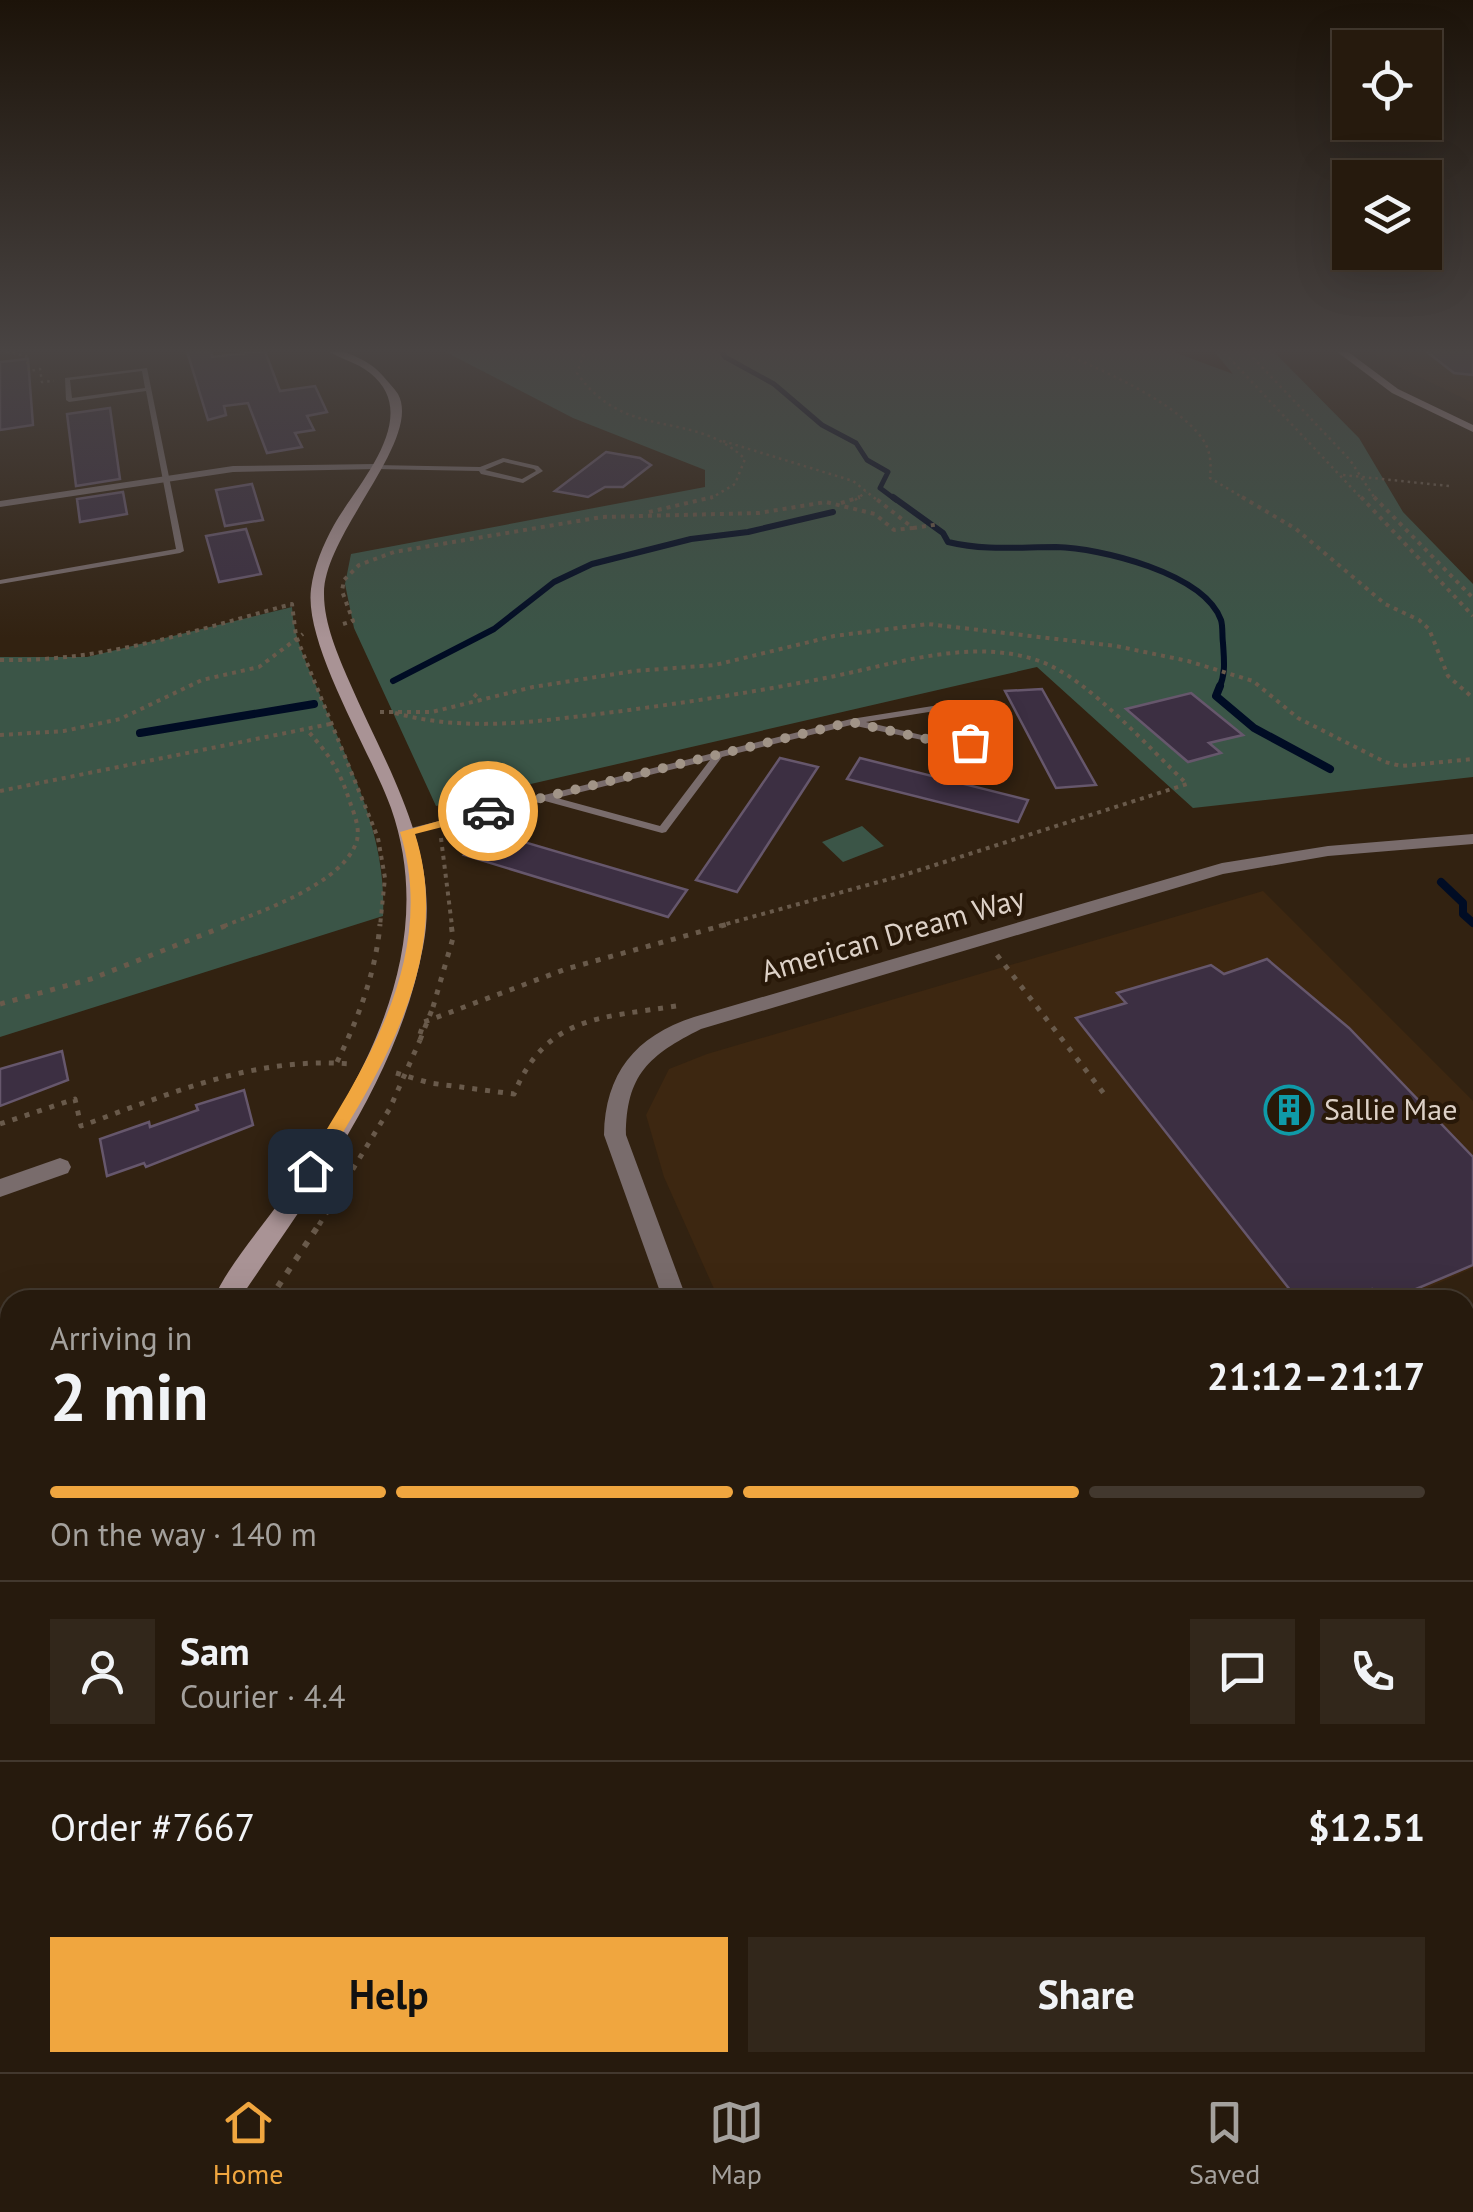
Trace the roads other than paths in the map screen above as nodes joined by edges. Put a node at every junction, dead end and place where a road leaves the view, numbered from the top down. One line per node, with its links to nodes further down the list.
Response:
1 (159, 445): 5 (lane)
2 (388, 445): 3 (street)
3 (375, 467): 4 (lane); 5 (street); 11 (street)
4 (481, 469): 4 (lane)
5 (165, 478): 6 (street); 7 (lane)
6 (0, 504)
7 (0, 582)
8 (851, 722): 8 (lane); 9 (lane)
9 (720, 752): 10 (lane); 10 (lane)
10 (542, 798): 11 (lane)
11 (407, 832): 17 (street)
12 (1473, 839): 13 (street)
13 (1427, 845): 14 (street); 18 (street, American Dream Way)
14 (1473, 850)
15 (60, 1166): 16 (street)
16 (0, 1188)
17 (232, 1290)
18 (672, 1290)

